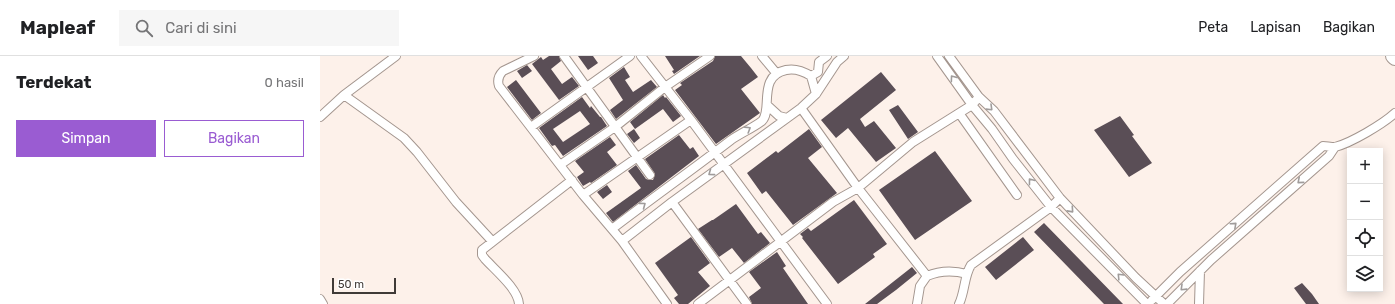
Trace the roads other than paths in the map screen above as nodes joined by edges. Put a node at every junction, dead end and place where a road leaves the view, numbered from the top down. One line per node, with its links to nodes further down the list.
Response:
1 (396, 56): 19 (street)
2 (534, 56): 29 (street)
3 (564, 56): 17 (street)
4 (630, 56): 17 (street)
5 (641, 56): 16 (street)
6 (710, 56): 16 (street)
7 (762, 56): 14 (street)
8 (827, 56): 15 (street)
9 (844, 56): 18 (street)
10 (937, 56): 22 (street, one-way to 10)
11 (949, 56): 20 (street)
12 (1393, 56): 13 (highway)
13 (1395, 58)
14 (777, 74): 15 (street); 21 (street)
15 (812, 76): 18 (street)
16 (665, 87): 28 (street); 30 (street)
17 (586, 88): 29 (street); 30 (street)
18 (816, 94): 23 (street)
19 (344, 95): 26 (street); 45 (street)
20 (979, 98): 22 (street); 41 (street, one-way to 41)
21 (767, 105): 27 (street); 32 (street, one-way to 21)
22 (972, 105): 24 (street); 43 (street, one-way to 22)
23 (801, 108): 27 (street); 38 (street)
24 (959, 113): 38 (street); 40 (street)
25 (1395, 113): 31 (street)
26 (320, 118)
27 (787, 118): 34 (street)
28 (691, 120): 32 (street); 33 (street)
29 (531, 127): 35 (street)
30 (615, 127): 33 (street); 35 (street)
31 (1335, 147): 48 (street, one-way to 31); 49 (street, one-way to 49)
32 (714, 153): 34 (street); 44 (street, one-way to 32)
33 (637, 157): 36 (street); 39 (street)
34 (723, 164): 42 (street, one-way to 42); 47 (street)
35 (560, 165): 37 (street)
36 (650, 174)
37 (572, 180): 39 (street); 45 (street)
38 (858, 188): 47 (street); 52 (street)
39 (583, 195): 44 (street)
40 (1017, 196)
41 (1060, 198): 43 (street); 54 (street, one-way to 54)
42 (672, 202): 46 (street); 53 (street)
43 (1051, 207): 51 (street); 64 (street, one-way to 43)
44 (612, 229): 46 (street)
45 (492, 241): 57 (street)
46 (622, 241): 58 (street)
47 (781, 242): 53 (street); 61 (street)
48 (1205, 251): 49 (street); 54 (street)
49 (1211, 260): 50 (street)
50 (1200, 271): 66 (street, one-way to 66); 67 (street)
51 (967, 274): 52 (street); 63 (street)
52 (927, 276): 62 (street)
53 (729, 280): 59 (street); 60 (street)
54 (1155, 297): 64 (street); 65 (street)
55 (320, 299): 56 (street)
56 (323, 304)
57 (519, 304)
58 (668, 304)
59 (698, 304)
60 (747, 304)
61 (827, 304)
62 (917, 304)
63 (959, 304)
64 (1147, 304)
65 (1164, 304)
66 (1167, 304)
67 (1199, 304)

